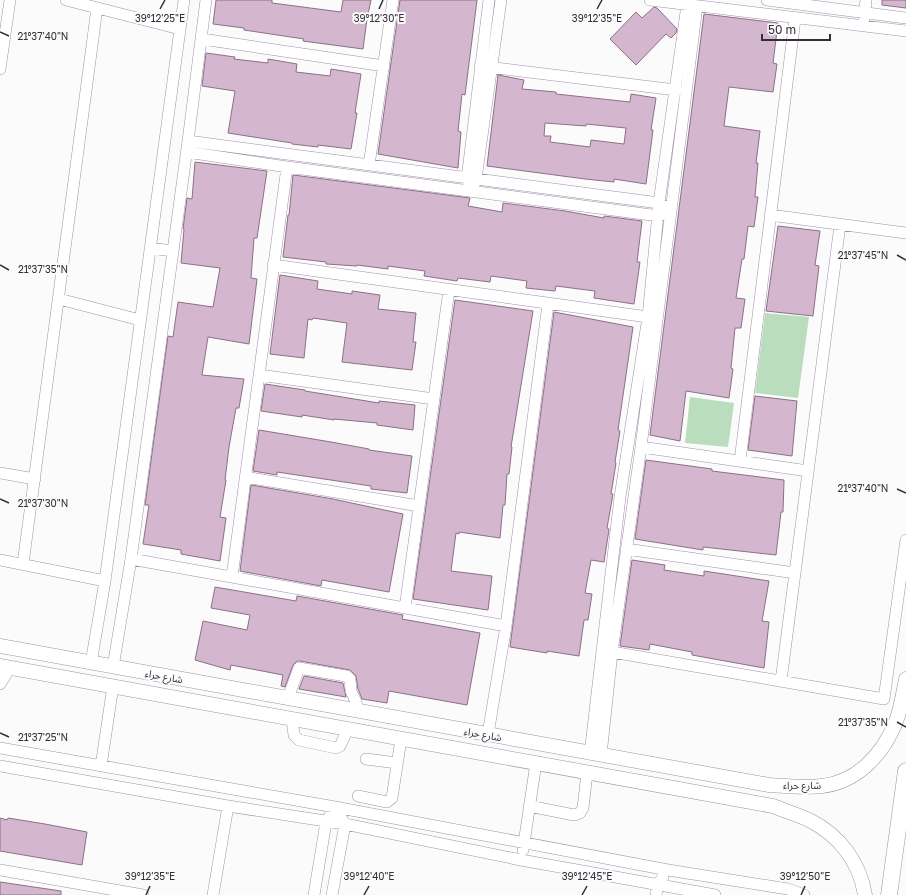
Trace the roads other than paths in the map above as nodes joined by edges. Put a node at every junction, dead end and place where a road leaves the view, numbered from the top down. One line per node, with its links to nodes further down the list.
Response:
1 (10, 0): 23 (street)
2 (66, 0): 12 (street)
3 (184, 0): 17 (street)
4 (206, 0): 19 (street)
5 (393, 0): 20 (street)
6 (489, 0): 21 (street)
7 (501, 0): 22 (street)
8 (650, 0): 11 (street)
9 (767, 0): 13 (street)
10 (866, 0): 13 (street)
11 (692, 5): 15 (street); 24 (street); 31 (street)
12 (97, 8): 17 (street); 40 (street)
13 (864, 12): 14 (street); 16 (street)
14 (906, 18)
15 (795, 19): 16 (street); 32 (street)
16 (863, 26): 18 (street)
17 (180, 29): 36 (street)
18 (906, 32)
19 (202, 39): 20 (street); 25 (street)
20 (384, 66): 26 (street)
21 (480, 66): 22 (street); 28 (street)
22 (492, 68): 24 (street); 28 (street)
23 (0, 69)
24 (676, 90): 30 (street)
25 (188, 147): 26 (street); 27 (street); 37 (street)
26 (369, 165): 28 (street)
27 (287, 167): 29 (street); 38 (street)
28 (472, 179): 29 (street); 30 (street)
29 (472, 191): 33 (street)
30 (659, 203): 31 (street); 33 (street)
31 (671, 210): 33 (street); 46 (street)
32 (770, 215): 34 (street); 47 (street)
33 (659, 216): 42 (street)
34 (840, 225): 35 (street); 48 (street)
35 (906, 233)
36 (150, 248): 37 (street); 43 (street)
37 (173, 251): 57 (street)
38 (273, 265): 39 (street); 44 (street)
39 (449, 290): 41 (street); 45 (street)
40 (59, 299): 43 (street); 51 (street)
41 (548, 304): 42 (street); 64 (street)
42 (648, 317): 52 (street)
43 (140, 320): 62 (street)
44 (259, 375): 45 (street); 50 (street)
45 (434, 399): 54 (street)
46 (641, 447): 47 (street); 53 (street)
47 (740, 461): 48 (street)
48 (808, 471): 60 (street)
49 (0, 473): 51 (street)
50 (245, 477): 54 (street); 61 (street)
51 (35, 479): 59 (street)
52 (620, 497): 53 (street); 81 (street)
53 (633, 498): 56 (street)
54 (419, 506): 63 (street)
55 (906, 540): 71 (street)
56 (626, 549): 60 (street); 66 (street)
57 (131, 559): 61 (street); 69 (street)
58 (0, 560): 59 (street)
59 (23, 564): 62 (street)
60 (795, 573): 71 (street)
61 (232, 577): 63 (street)
62 (105, 581): 67 (street)
63 (405, 608): 64 (street)
64 (506, 626): 78 (street)
65 (0, 646): 67 (main road, شارع حراء)
66 (612, 652): 71 (street); 81 (street)
67 (90, 663): 69 (main road, شارع حراء)
68 (5, 667): 72 (street); 73 (main road, شارع حراء)
69 (113, 667): 74 (main road, شارع حراء)
70 (906, 679): 87 (main road, شارع حراء)
71 (781, 681)
72 (0, 684)
73 (113, 686): 76 (main road, شارع حراء); 86 (street)
74 (288, 698): 75 (main road, شارع حراء); 75 (street)
75 (358, 711): 78 (main road, شارع حراء)
76 (292, 719): 77 (main road, شارع حراء); 77 (street)
77 (348, 729): 79 (main road, شارع حراء)
78 (488, 734): 81 (main road, شارع حراء)
79 (401, 739): 83 (street); 84 (main road, شارع حراء)
80 (0, 748): 86 (street)
81 (595, 755): 87 (main road, شارع حراء)
82 (366, 759): 83 (street)
83 (397, 763): 91 (street)
84 (536, 763): 89 (main road, شارع حراء); 93 (street)
85 (0, 766): 92 (street)
86 (101, 766): 94 (street)
87 (665, 766): 90 (main road)
88 (906, 771): 112 (highway)
89 (588, 772): 90 (main road, شارع حراء); 93 (street)
90 (665, 787): 111 (main road, شارع حراء)
91 (358, 796)
92 (228, 806): 95 (street); 105 (street)
93 (529, 806): 97 (street)
94 (336, 807): 95 (street); 96 (street); 97 (street)
95 (326, 822): 96 (street); 106 (street)
96 (345, 824): 98 (street); 107 (street)
97 (524, 843): 98 (street); 100 (street)
98 (521, 860): 101 (street)
99 (0, 870): 103 (street)
100 (668, 870): 101 (street); 102 (street); 110 (street)
101 (658, 884): 102 (street); 108 (street)
102 (676, 891): 109 (street)
103 (110, 892): 104 (street)
104 (143, 895)
105 (213, 895)
106 (314, 895)
107 (332, 895)
108 (656, 895)
109 (715, 895)
110 (804, 895)
111 (866, 895)
112 (890, 895)

